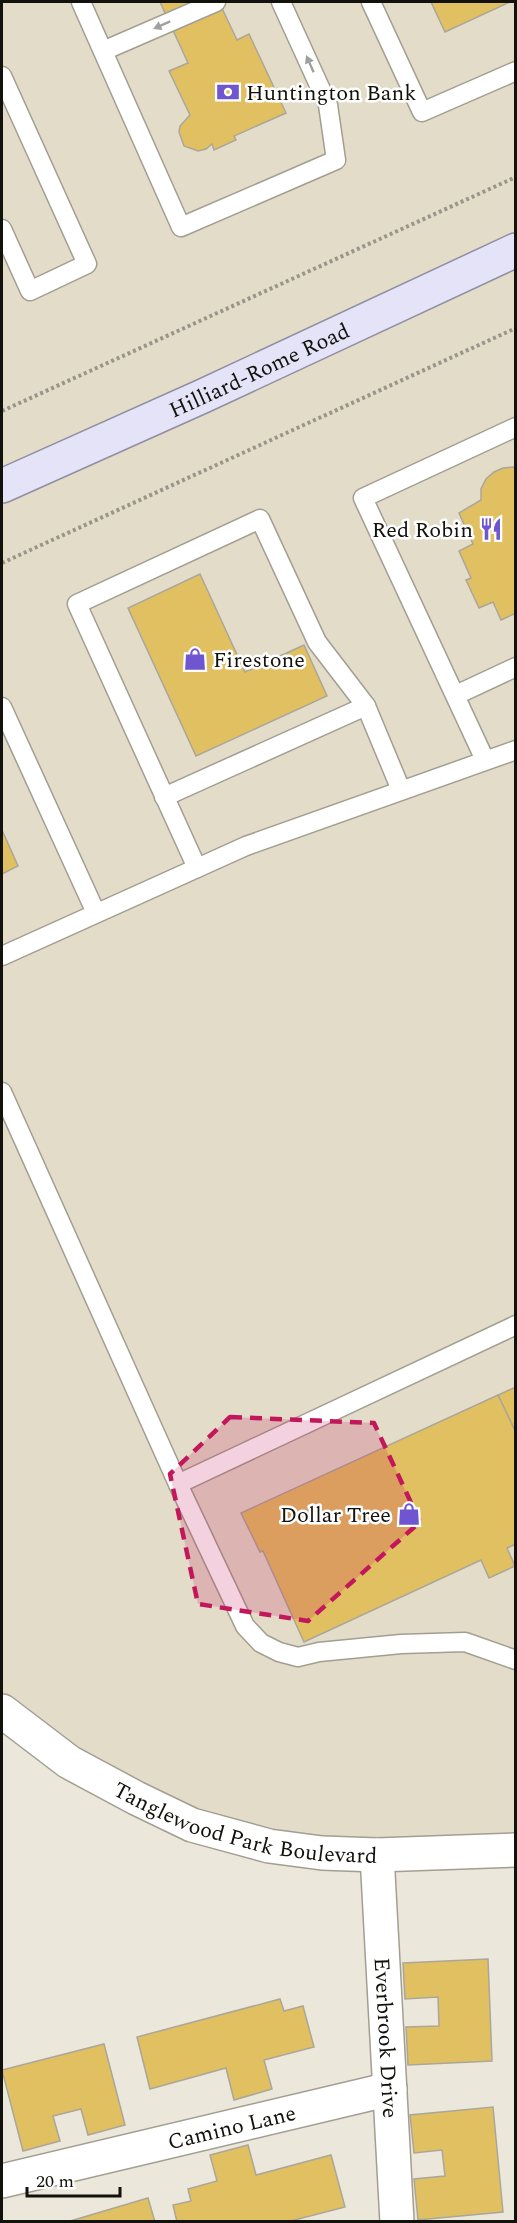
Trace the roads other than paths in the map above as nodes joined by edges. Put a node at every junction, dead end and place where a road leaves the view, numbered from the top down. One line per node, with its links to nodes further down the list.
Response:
1 (81, 2): 5 (lane)
2 (216, 2): 5 (lane, one-way to 5)
3 (281, 2): 5 (lane, one-way to 3)
4 (371, 2): 6 (lane)
5 (103, 51)
6 (516, 71)
7 (2, 76): 8 (lane)
8 (2, 229)
9 (516, 250): 11 (main road, Hilliard-Rome Road)
10 (516, 427): 13 (lane)
11 (2, 486)
12 (516, 667): 13 (lane)
13 (456, 695): 17 (lane)
14 (366, 706): 18 (lane); 19 (lane); 19 (lane)
15 (2, 707): 21 (lane)
16 (516, 750): 17 (lane)
17 (485, 760): 18 (lane)
18 (401, 790): 20 (lane)
19 (164, 797): 20 (lane)
20 (197, 868): 21 (lane)
21 (96, 913): 22 (lane)
22 (2, 956)
23 (2, 1092): 25 (lane)
24 (516, 1325): 25 (lane)
25 (178, 1484): 26 (lane)
26 (516, 1660)
27 (2, 1711): 29 (street, Tanglewood Park Boulevard)
28 (516, 1850): 29 (street, Tanglewood Park Boulevard)
29 (377, 1855): 30 (street, Everbrook Drive)
30 (390, 2088): 31 (street, Camino Lane); 32 (street, Everbrook Drive)
31 (2, 2181)
32 (397, 2222)

